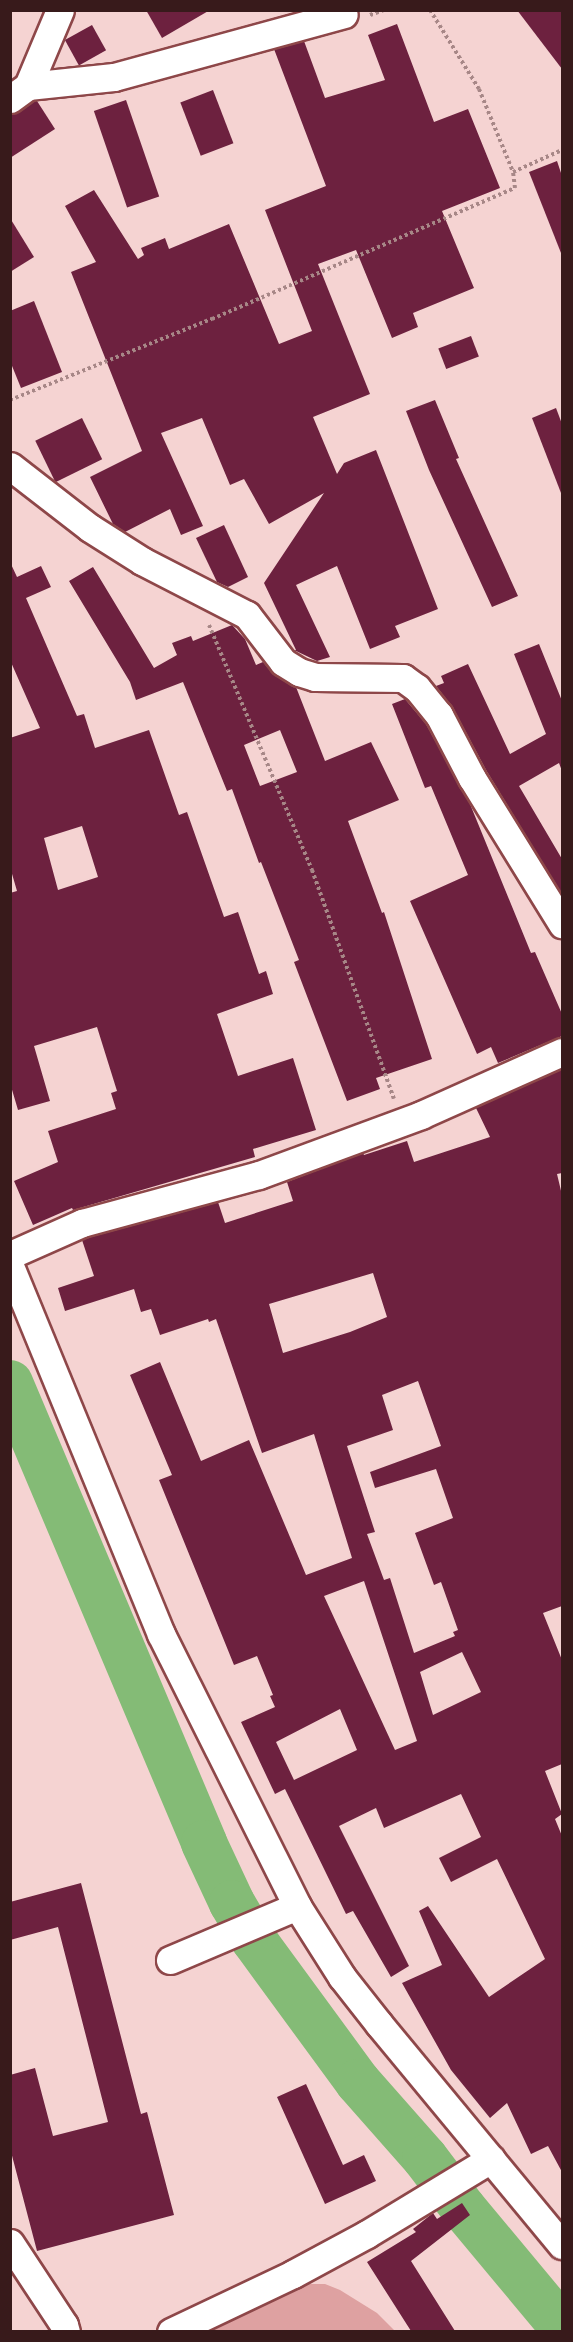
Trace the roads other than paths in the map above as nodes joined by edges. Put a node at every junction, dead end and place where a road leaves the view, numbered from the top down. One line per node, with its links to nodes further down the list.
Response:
1 (60, 10): 3 (street)
2 (344, 14): 3 (street)
3 (19, 92)
4 (10, 466): 5 (street)
5 (562, 924)
6 (562, 1052): 7 (street)
7 (10, 1255)
8 (10, 1266): 9 (street)
9 (286, 1911): 10 (street); 11 (street)
10 (170, 1960)
11 (491, 2159): 13 (street); 15 (street)
12 (10, 2243): 14 (street)
13 (562, 2245)
14 (66, 2331)
15 (171, 2331)

